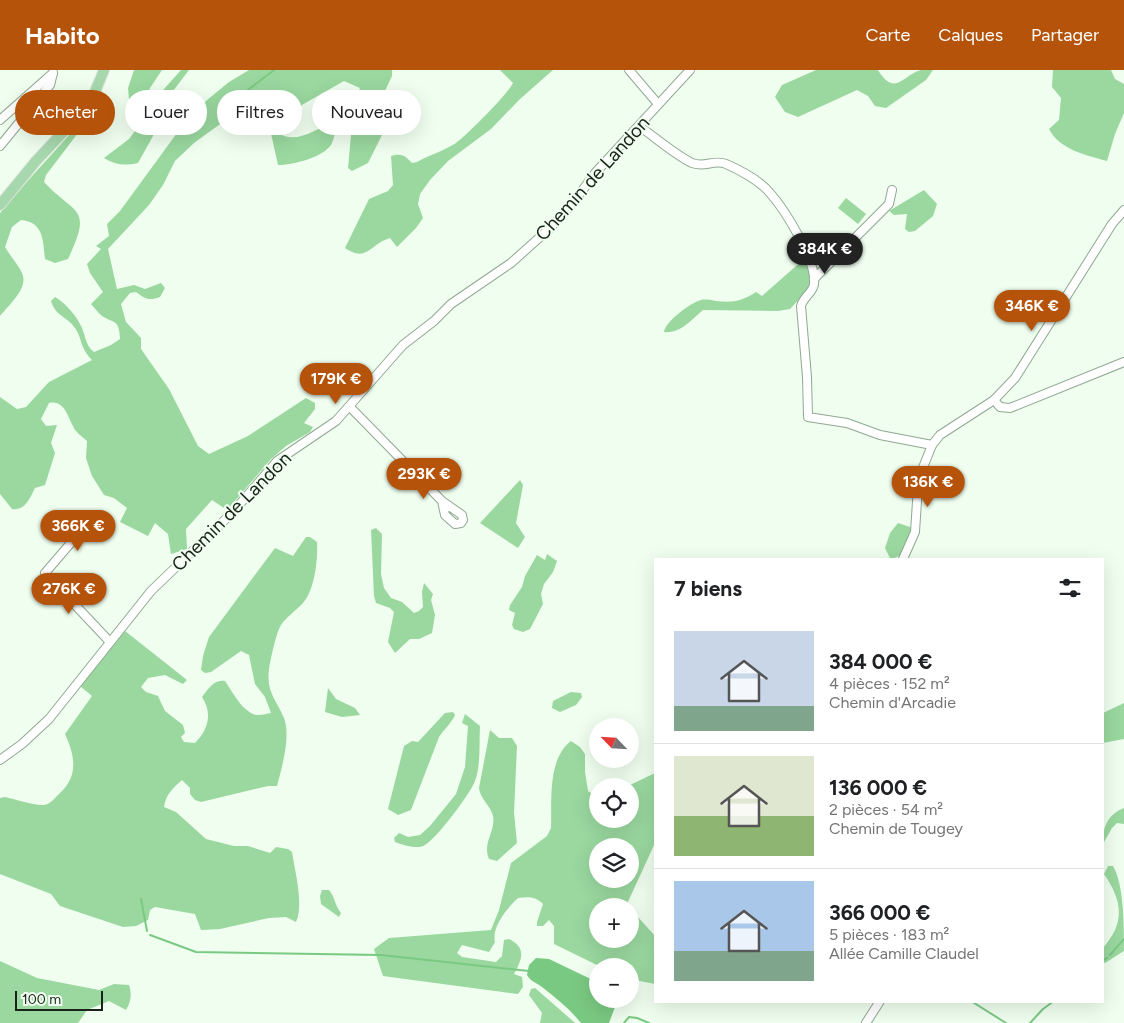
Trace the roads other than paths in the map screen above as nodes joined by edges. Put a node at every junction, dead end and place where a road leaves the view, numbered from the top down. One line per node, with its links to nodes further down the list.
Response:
1 (104, 70): 10 (main road)
2 (629, 70): 5 (street)
3 (690, 70): 5 (street, Chemin de Landon)
4 (55, 72): 6 (street); 8 (street)
5 (658, 104): 7 (street, Chemin de Landon)
6 (0, 120)
7 (639, 126): 12 (street); 15 (street, Chemin de Landon)
8 (0, 146)
9 (892, 190): 12 (street)
10 (0, 205)
11 (1124, 210): 14 (street)
12 (814, 279): 16 (street)
13 (1124, 362): 14 (street)
14 (994, 400): 16 (street)
15 (350, 407): 17 (street); 20 (street, Chemin de Landon)
16 (932, 445): 19 (street)
17 (442, 500)
18 (94, 516): 20 (street)
19 (903, 558)
20 (110, 642): 21 (street, Chemin de Landon)
21 (0, 760)
22 (879, 1003): 23 (street)
23 (866, 1023)

